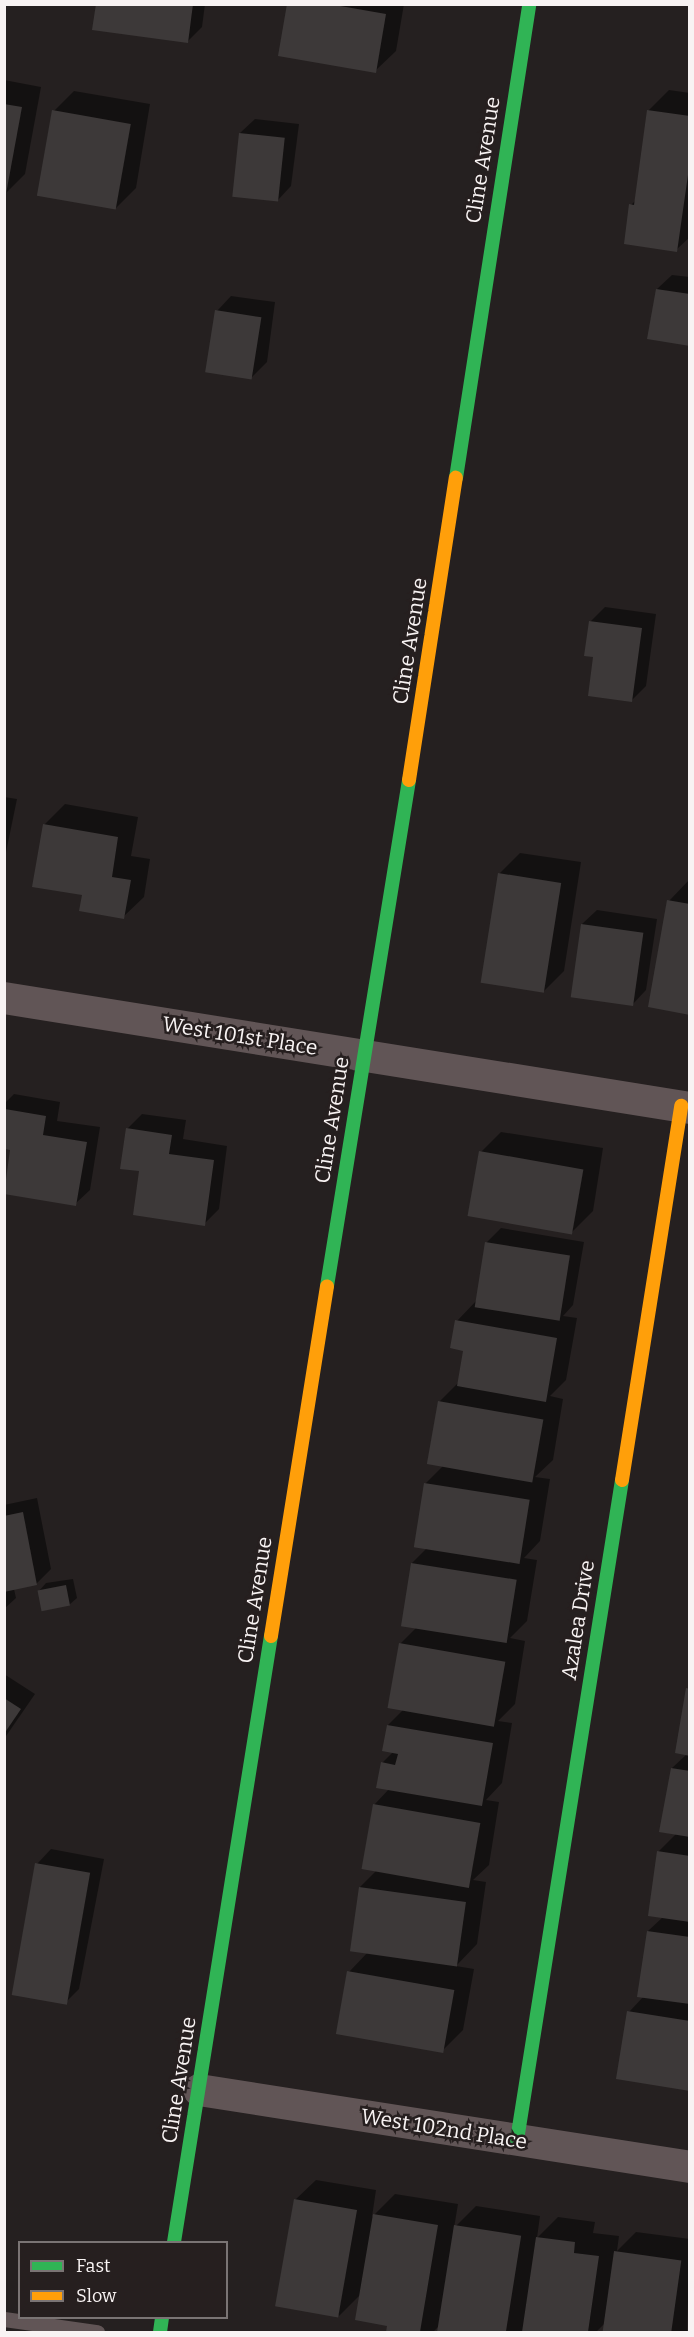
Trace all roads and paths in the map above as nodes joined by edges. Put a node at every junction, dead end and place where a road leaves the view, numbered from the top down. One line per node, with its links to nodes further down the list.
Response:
1 (528, 4): 3 (street, Cline Avenue)
2 (4, 998): 3 (street, West 101st Place)
3 (364, 1055): 4 (street, West 101st Place); 5 (street, Cline Avenue)
4 (685, 1107): 6 (street, Azalea Drive)
5 (199, 2090): 6 (street, West 102nd Place); 8 (street, Cline Avenue)
6 (517, 2140): 7 (street, West 102nd Place)
7 (690, 2167)
8 (174, 2241)
9 (4, 2319): 10 (lane)
10 (98, 2332)

